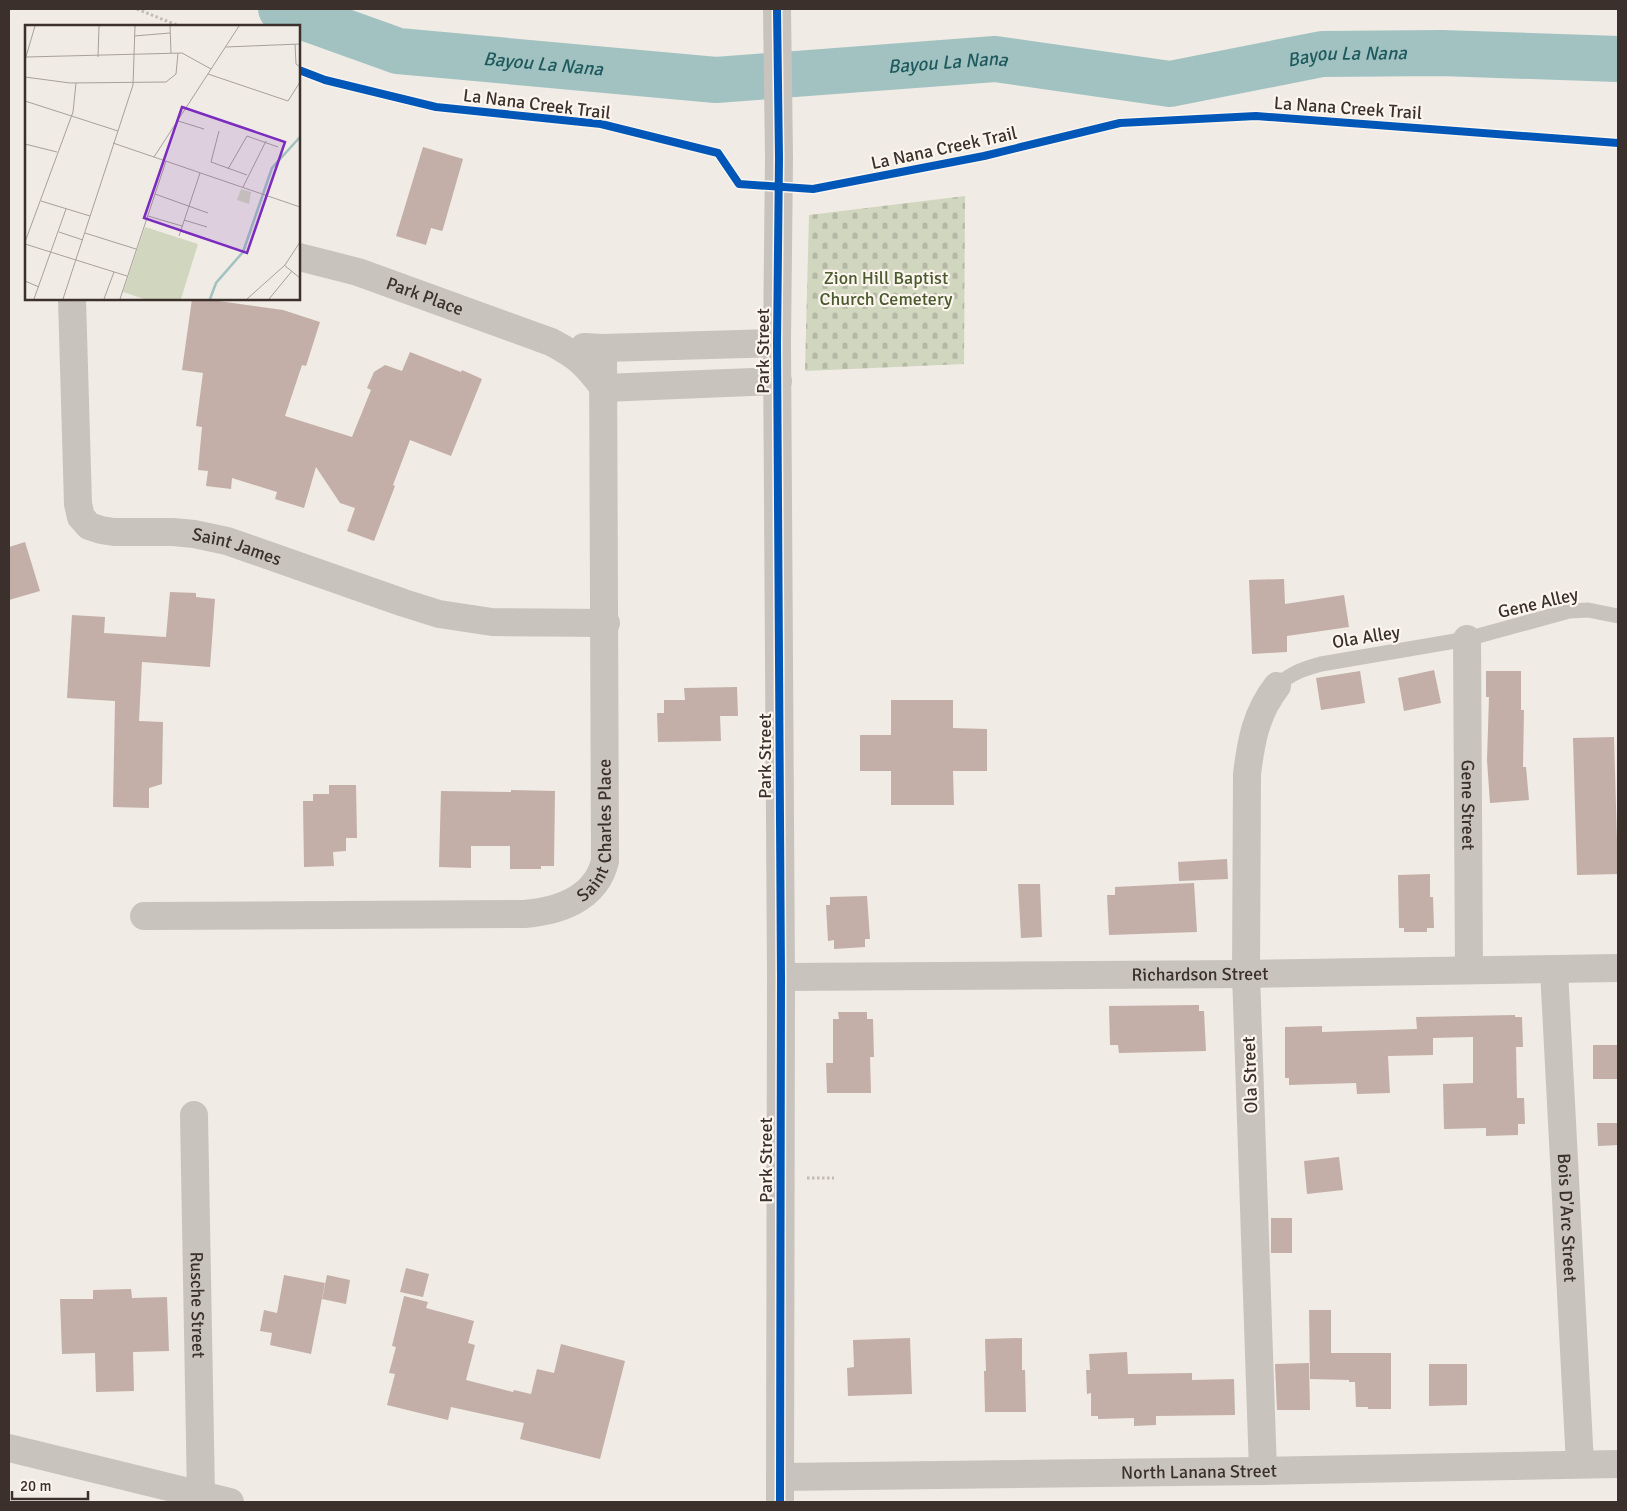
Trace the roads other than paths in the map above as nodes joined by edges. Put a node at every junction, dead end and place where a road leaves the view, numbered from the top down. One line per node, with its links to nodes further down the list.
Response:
1 (778, 9): 5 (street, Park Street)
2 (300, 257): 4 (street, Park Place)
3 (72, 300): 10 (street, Saint James)
4 (551, 342): 6 (street, Park Place); 8 (street, Park Place)
5 (778, 343): 6 (street, Park Place); 7 (street, Park Street)
6 (603, 348): 8 (street, Saint Charles Place)
7 (778, 381): 8 (street); 18 (street, Park Street)
8 (604, 388): 10 (street, Saint Charles Place)
9 (1618, 616): 11 (lane, Gene Alley)
10 (606, 623): 13 (street, Saint Charles Place)
11 (1467, 639): 12 (lane, Ola Alley); 15 (street, Gene Street)
12 (1277, 686): 17 (street, Ola Street)
13 (144, 916)
14 (1618, 968): 16 (street, Richardson Street)
15 (1469, 970): 16 (street, Richardson Street); 17 (street, Richardson Street)
16 (1554, 970): 21 (street, Bois D'Arc Street)
17 (1246, 974): 18 (street, Richardson Street); 23 (street, Ola Street)
18 (781, 977): 24 (street, Park Street)
19 (194, 1115): 25 (street, Rusche Street)
20 (9, 1448): 25 (street)
21 (1580, 1464): 22 (street, North Lanana Street); 23 (street, North Lanana Street)
22 (1618, 1464)
23 (1263, 1471): 24 (street, North Lanana Street)
24 (780, 1490)
25 (201, 1495): 26 (street)
26 (230, 1502)

